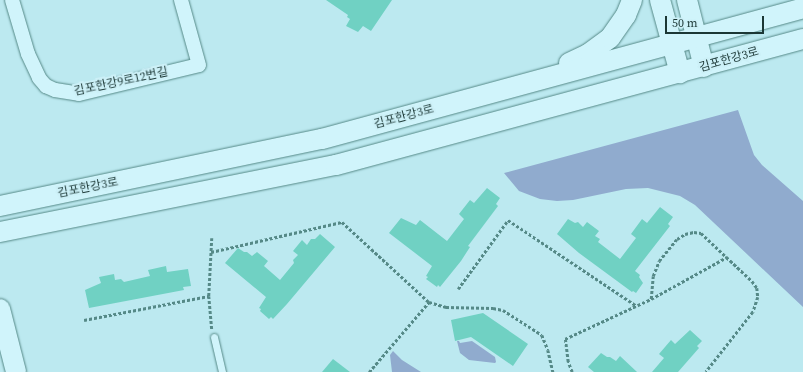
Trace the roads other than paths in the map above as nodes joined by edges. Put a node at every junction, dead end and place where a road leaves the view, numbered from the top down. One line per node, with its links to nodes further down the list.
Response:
1 (12, 0): 2 (street, 김포한강9로12번길)
2 (181, 0)
3 (632, 0): 11 (main road)
4 (660, 0): 8 (main road)
5 (687, 0): 8 (main road)
6 (803, 8): 8 (main road, 김포한강3로)
7 (803, 39): 9 (main road, 김포한강3로)
8 (684, 40): 9 (main road); 10 (main road); 11 (main road, 김포한강3로)
9 (704, 67): 10 (main road, 김포한강3로)
10 (680, 73): 13 (main road, 김포한강3로)
11 (513, 88): 12 (main road, 김포한강3로)
12 (0, 206)
13 (0, 232)
14 (0, 309): 16 (main road)
15 (214, 338): 17 (lane)
16 (16, 372)
17 (222, 372)

